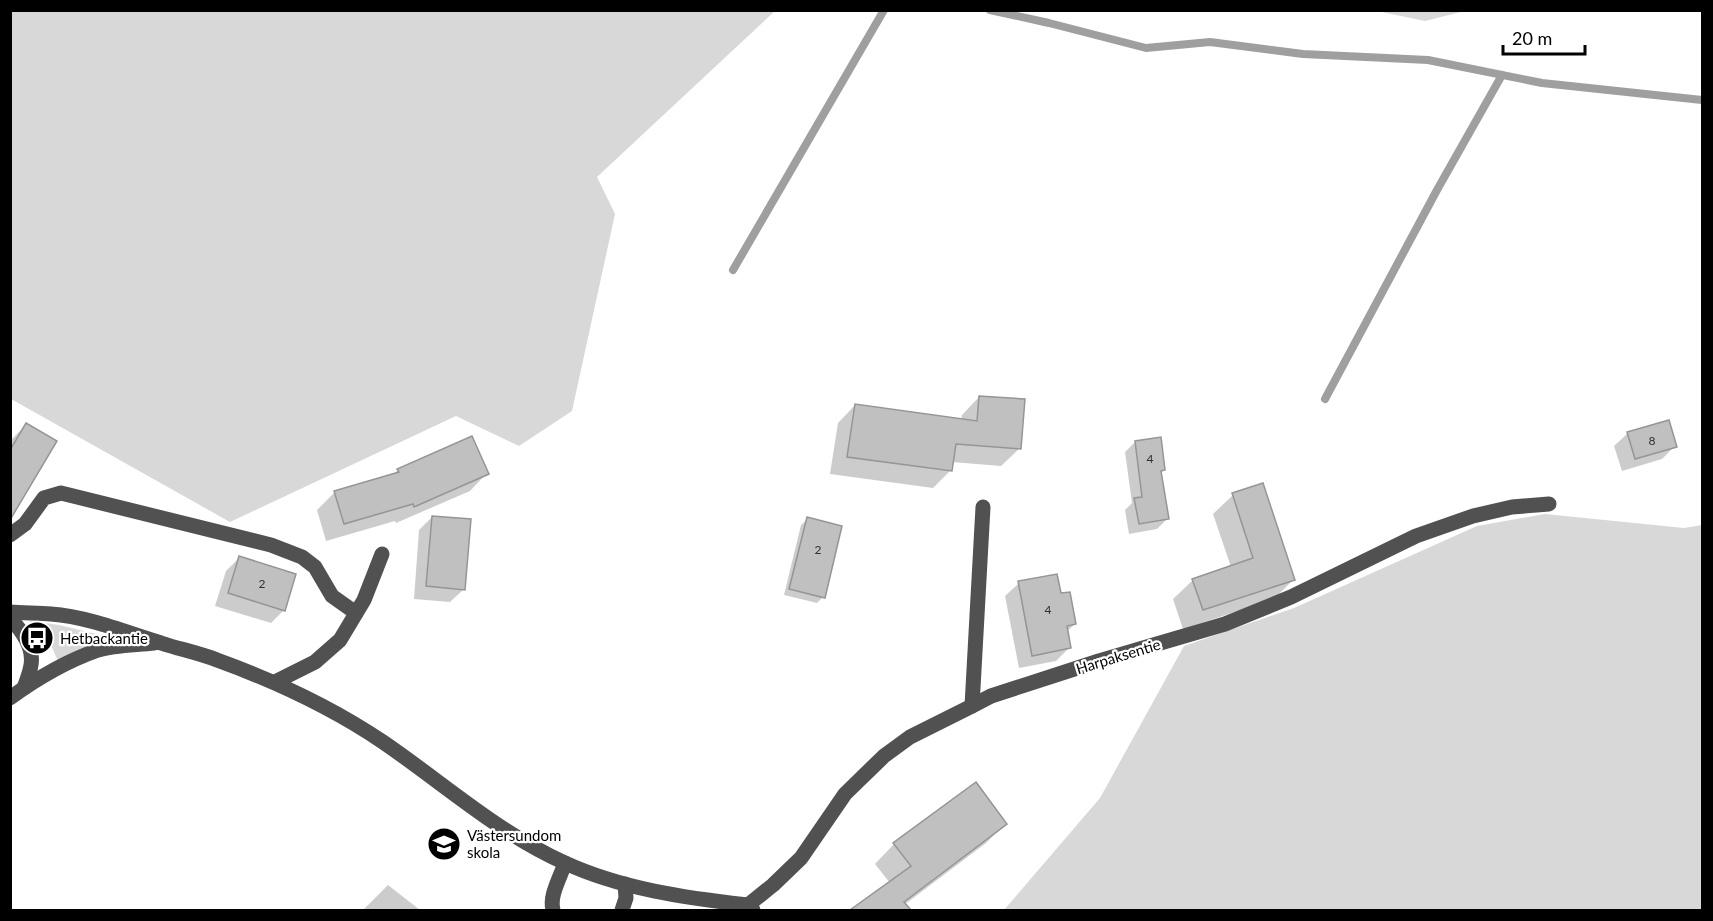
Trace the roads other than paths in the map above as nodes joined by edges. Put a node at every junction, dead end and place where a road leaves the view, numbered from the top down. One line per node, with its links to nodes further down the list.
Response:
1 (1549, 504): 12 (street, Harpaksentie)
2 (983, 507): 12 (street)
3 (10, 535): 6 (street)
4 (382, 554): 6 (street)
5 (10, 612): 8 (street)
6 (356, 613): 9 (street)
7 (10, 618): 10 (street)
8 (160, 643): 9 (street); 10 (street)
9 (275, 682): 13 (street)
10 (24, 688): 11 (street)
11 (10, 698)
12 (972, 706): 15 (street, Harpaksentie)
13 (565, 863): 14 (street); 16 (street)
14 (625, 884): 15 (street); 17 (street)
15 (751, 908)
16 (553, 910)
17 (622, 910)

